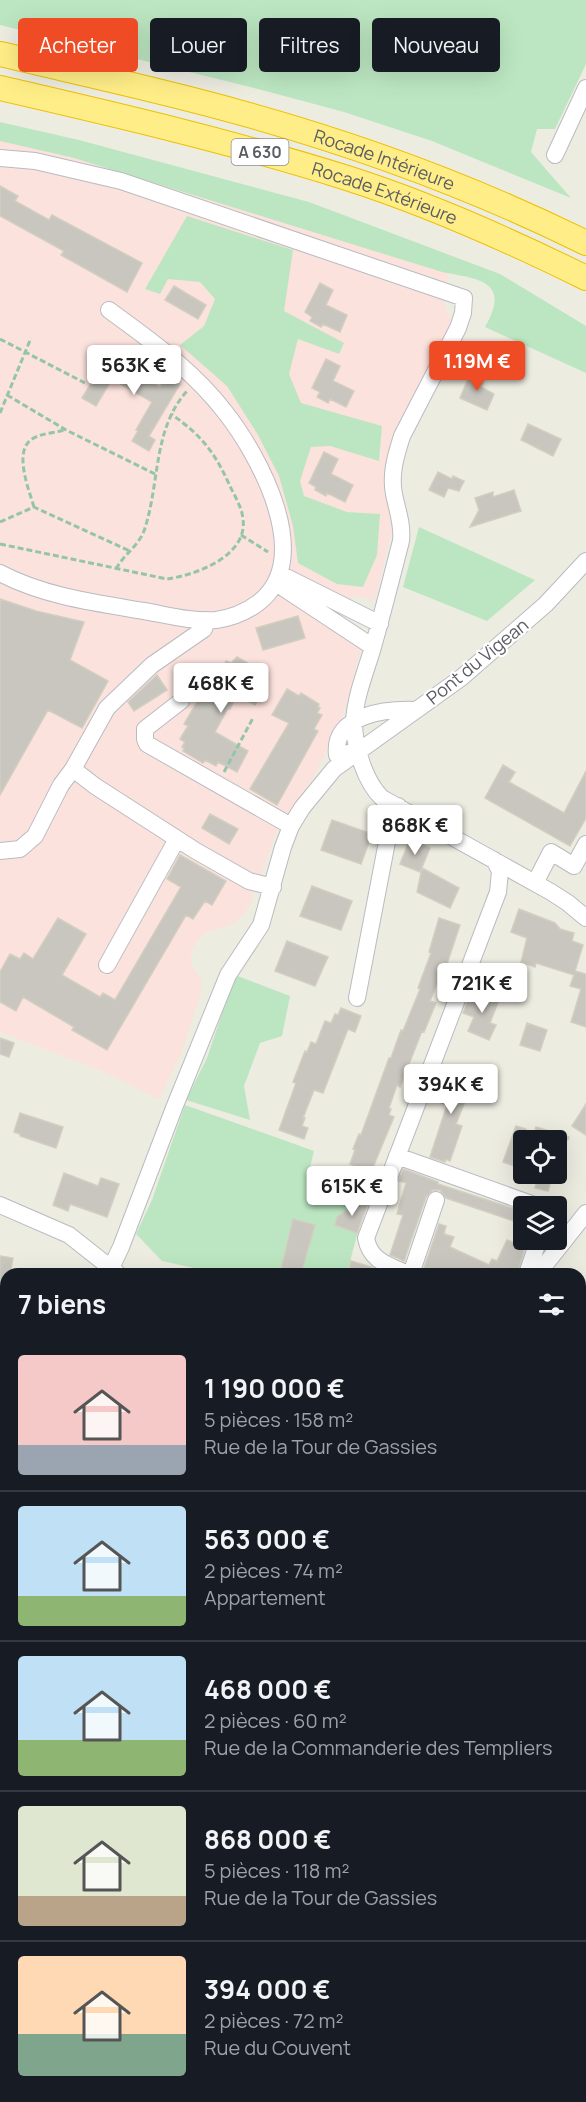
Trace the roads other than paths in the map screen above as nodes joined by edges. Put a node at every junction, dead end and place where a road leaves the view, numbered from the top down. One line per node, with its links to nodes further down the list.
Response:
1 (0, 54): 6 (highway, Rocade Intérieure / A 630)
2 (0, 88): 7 (highway, Rocade Extérieure / A 630)
3 (586, 88): 4 (street)
4 (555, 155)
5 (0, 158): 13 (street)
6 (586, 243)
7 (586, 278)
8 (110, 310): 11 (street)
9 (586, 561): 16 (street, Pont du Vigean)
10 (0, 573): 12 (street)
11 (278, 579): 12 (street); 13 (street); 14 (street)
12 (207, 620): 19 (street)
13 (380, 624): 14 (street)
14 (373, 647): 17 (street)
15 (181, 701): 21 (street)
16 (416, 710): 17 (street); 18 (street, Pont du Vigean)
17 (354, 719): 18 (street)
18 (359, 751): 20 (street); 21 (street, Pont du Vigean)
19 (73, 769): 22 (street); 24 (street)
20 (398, 806): 25 (street); 30 (street)
21 (291, 826): 27 (street, Pont du Vigean)
22 (177, 839): 27 (street); 29 (street)
23 (586, 844): 26 (street)
24 (0, 851)
25 (494, 860): 26 (street); 31 (street)
26 (535, 883): 28 (street)
27 (273, 887): 38 (street, Pont du Vigean)
28 (586, 915)
29 (107, 965)
30 (357, 998)
31 (397, 1156): 32 (street); 39 (street)
32 (513, 1197)
33 (436, 1200): 40 (street)
34 (0, 1204): 37 (street)
35 (586, 1212): 42 (street)
36 (535, 1250): 41 (street)
37 (110, 1268)
38 (115, 1268)
39 (396, 1268)
40 (411, 1268)
41 (529, 1268)
42 (542, 1268)

